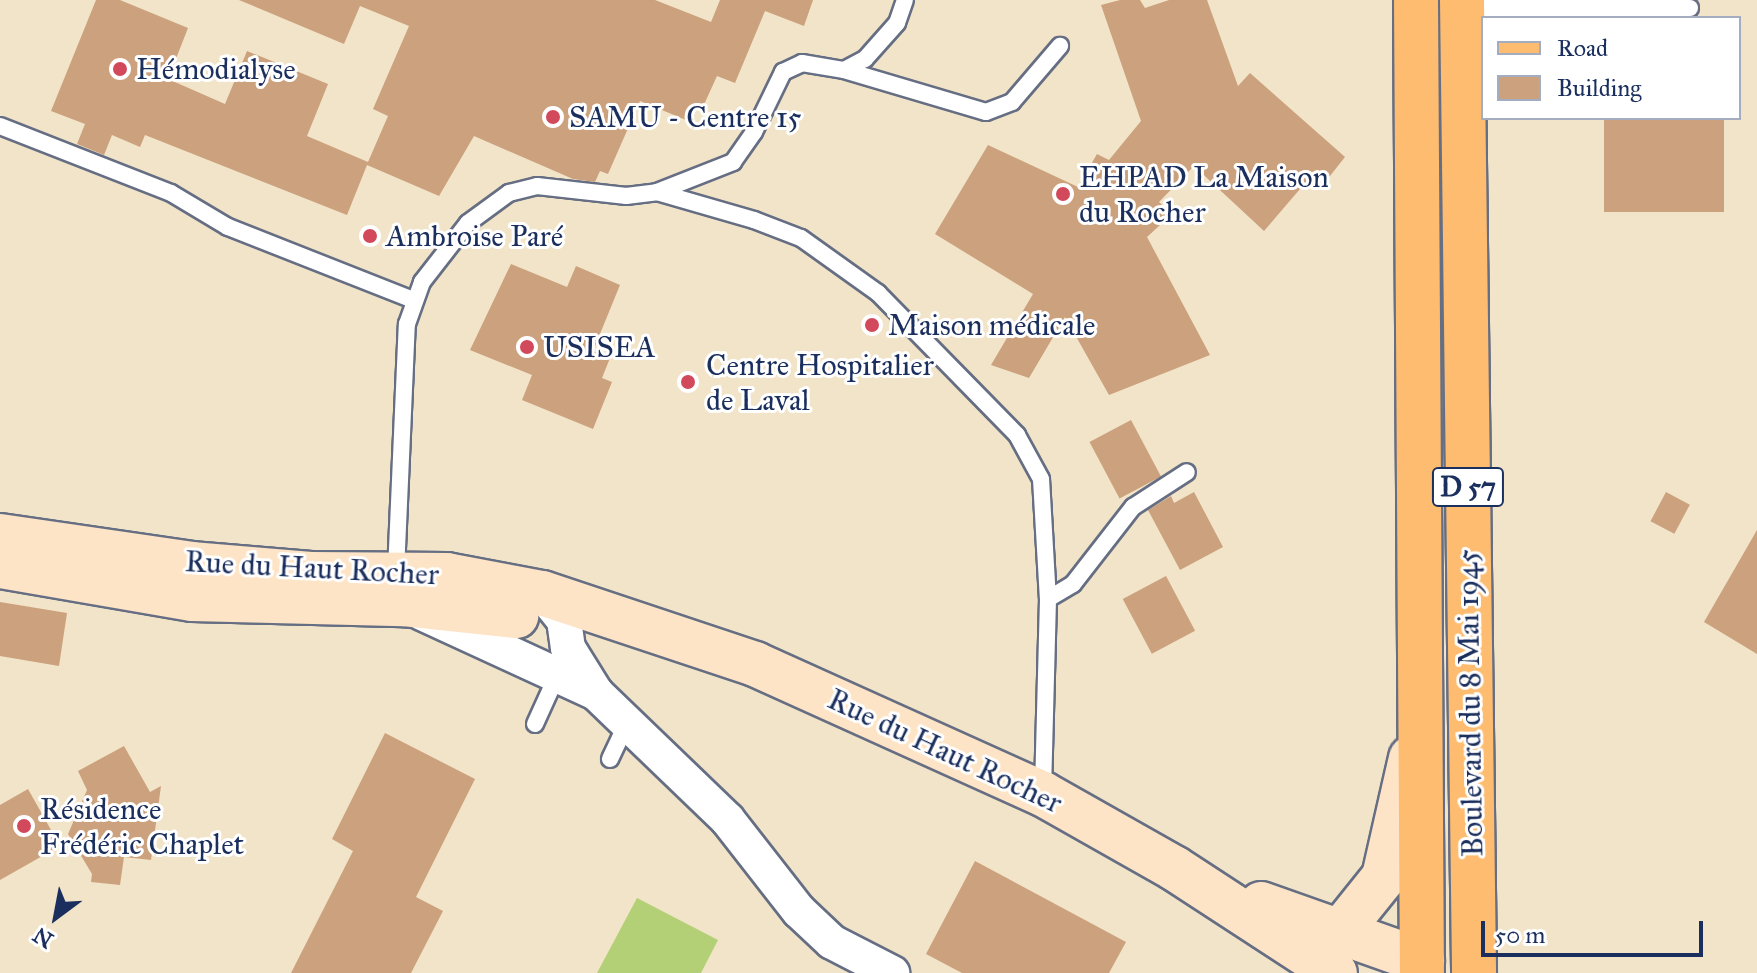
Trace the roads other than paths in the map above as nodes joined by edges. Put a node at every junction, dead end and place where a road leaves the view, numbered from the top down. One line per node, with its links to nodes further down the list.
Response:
1 (905, 0): 6 (lane)
2 (1416, 0): 17 (main road, Boulevard du 8 Mai 1945 / D 57)
3 (1462, 4): 4 (lane); 24 (main road, Boulevard du 8 Mai 1945 / D 57)
4 (1690, 8)
5 (1060, 46): 6 (lane)
6 (844, 70): 8 (lane)
7 (0, 126): 9 (lane)
8 (657, 192): 9 (lane); 15 (lane)
9 (413, 300): 14 (lane)
10 (1187, 472): 15 (lane)
11 (0, 536): 12 (street, Rue du Haut Rocher)
12 (82, 564): 13 (street, Rue du Haut Rocher); 14 (street, Rue du Haut Rocher)
13 (0, 565)
14 (400, 589): 16 (street, Rue du Haut Rocher)
15 (1048, 599): 22 (lane)
16 (546, 635): 19 (street); 20 (lane); 22 (street, Rue du Haut Rocher)
17 (1422, 658): 18 (main road, Boulevard du 8 Mai 1945 / D 57); 24 (main road)
18 (1422, 708): 23 (street); 24 (main road, Boulevard du 8 Mai 1945 / D 57)
19 (628, 720): 21 (lane); 25 (street)
20 (535, 724)
21 (610, 759)
22 (1043, 794): 23 (street, Rue du Haut Rocher)
23 (1337, 953): 24 (street, Rue du Haut Rocher)
24 (1457, 968)
25 (892, 973)

